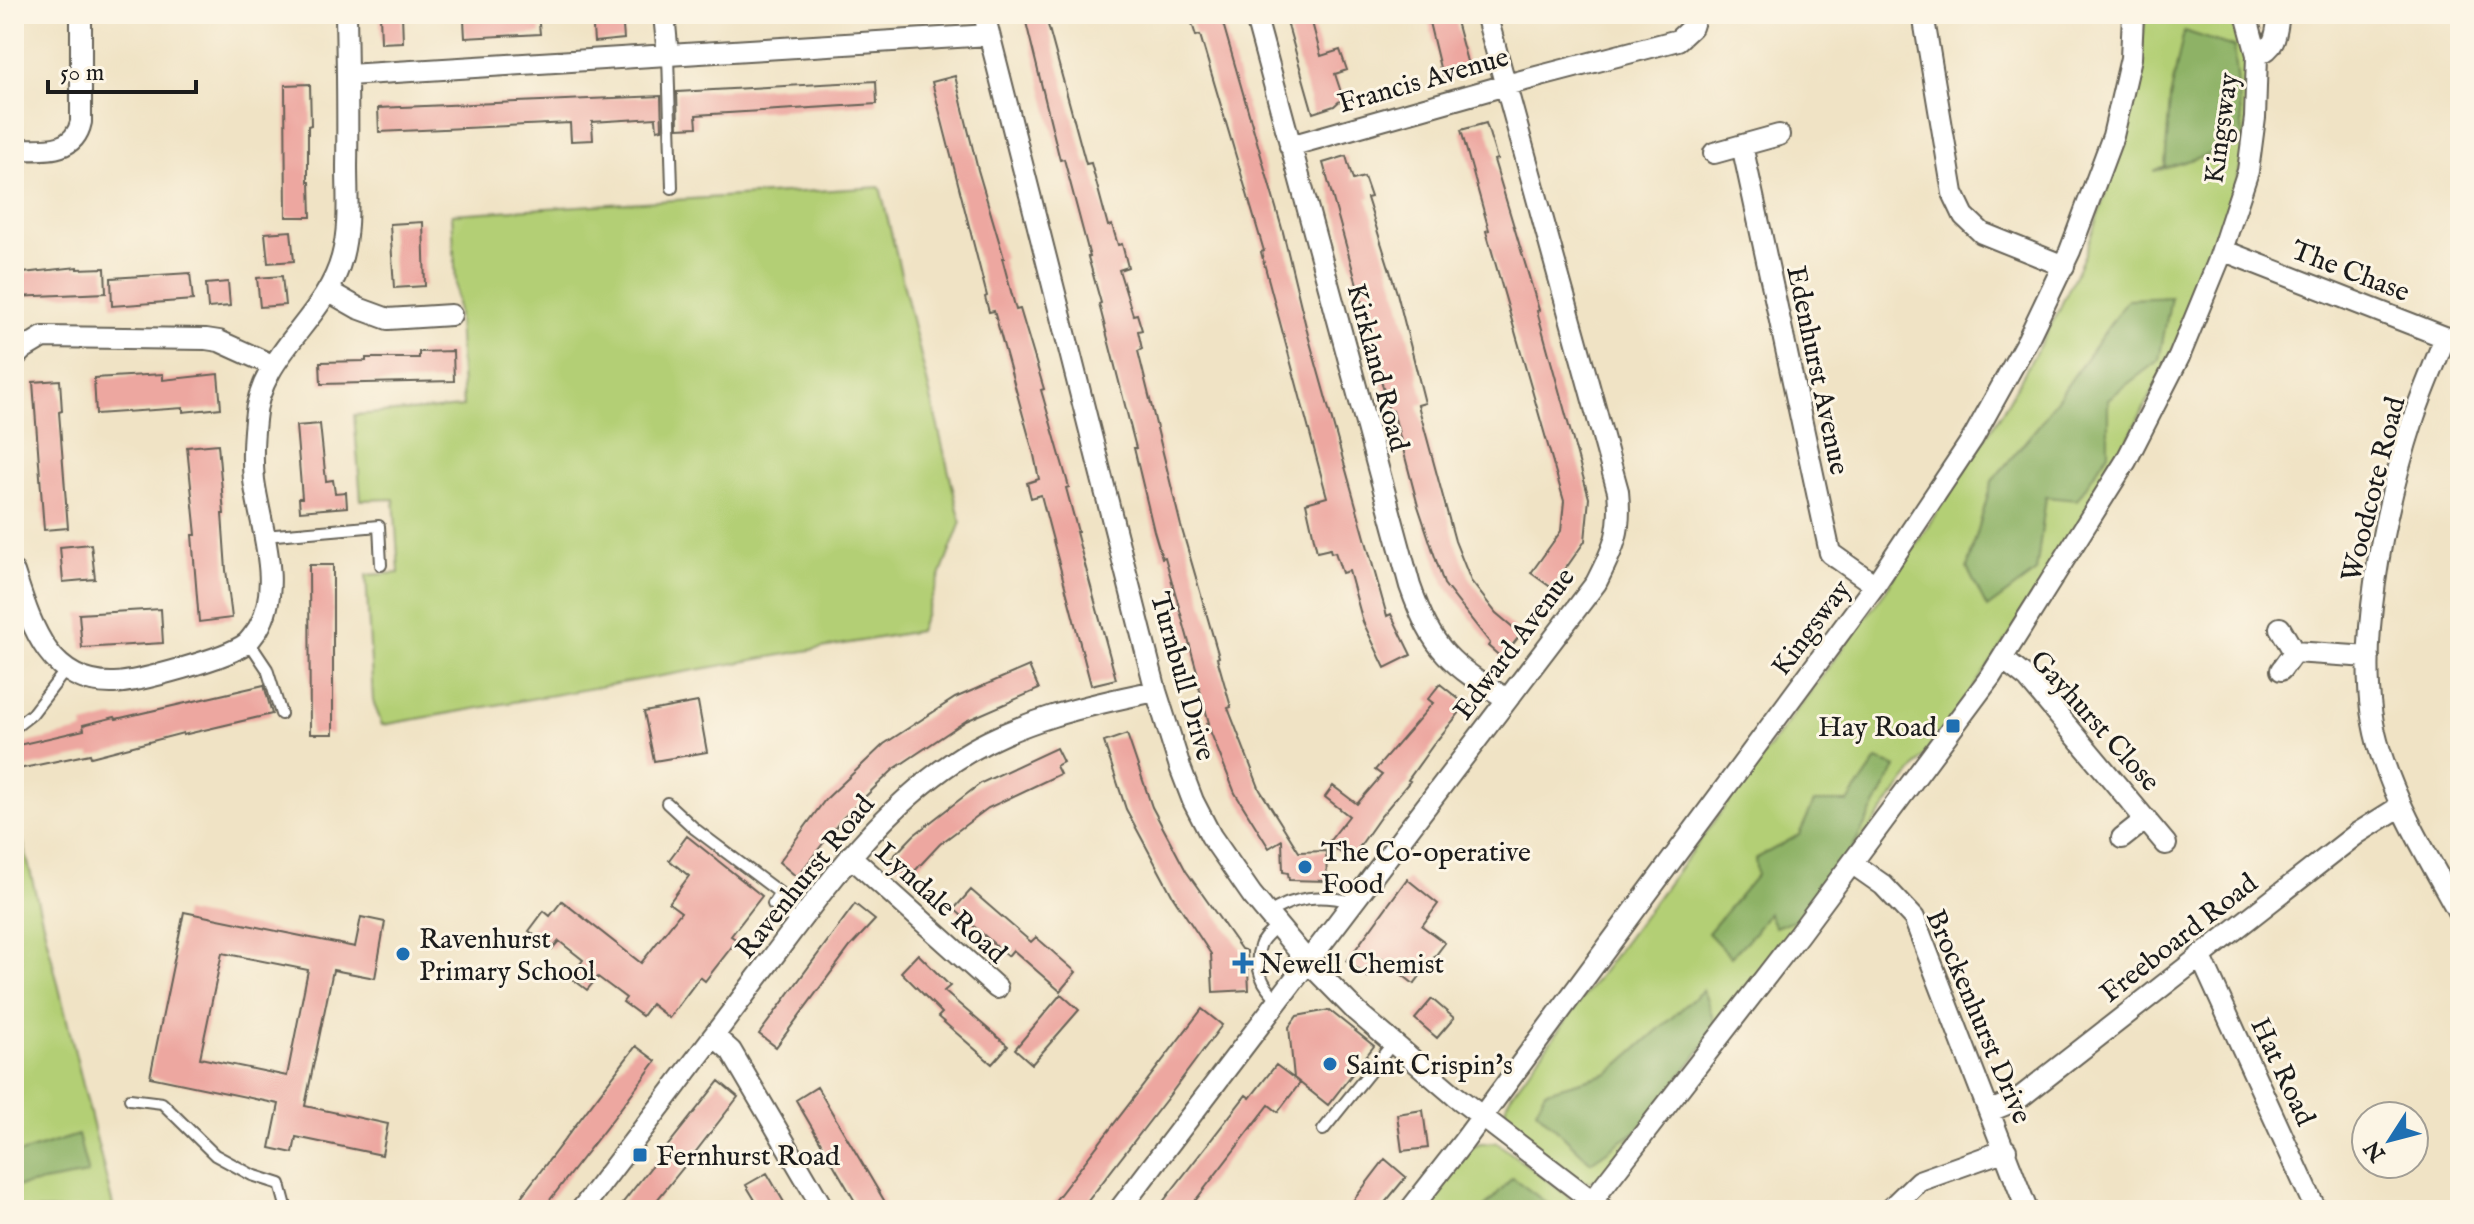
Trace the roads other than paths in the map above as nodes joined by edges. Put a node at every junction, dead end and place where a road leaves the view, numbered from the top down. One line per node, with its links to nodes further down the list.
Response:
1 (81, 14): 20 (street)
2 (346, 14): 15 (street)
3 (664, 14): 14 (street)
4 (984, 14): 12 (street, Turnbull Drive)
5 (1255, 14): 19 (street, Kirkland Road)
6 (1486, 14): 16 (street, Edward Avenue)
7 (1696, 14): 16 (street, Francis Avenue)
8 (1923, 14): 24 (street)
9 (2133, 14): 24 (street, Kingsway)
10 (2246, 14): 13 (street, Kingsway)
11 (2279, 14): 13 (street, Kingsway)
12 (989, 35): 14 (street); 41 (street, Turnbull Drive)
13 (2257, 55): 23 (street, Kingsway)
14 (668, 56): 15 (street); 22 (lane)
15 (348, 75): 25 (street)
16 (1506, 85): 19 (street, Francis Avenue); 42 (street, Edward Avenue)
17 (1779, 135): 18 (street)
18 (1742, 145): 21 (street); 33 (street, Edenhurst Avenue)
19 (1290, 146): 42 (street, Kirkland Road)
20 (14, 149)
21 (1714, 153)
22 (672, 188)
23 (2222, 250): 27 (street, The Chase); 38 (street, Kingsway)
24 (2064, 266): 33 (street, Kingsway)
25 (328, 291): 26 (street); 29 (street)
26 (451, 315)
27 (2453, 340): 37 (street, Woodcote Road)
28 (14, 358): 29 (street)
29 (272, 365): 30 (street)
30 (264, 536): 31 (lane); 35 (street)
31 (381, 565)
32 (14, 572): 40 (street)
33 (1875, 585): 64 (street, Kingsway)
34 (2280, 628): 36 (street)
35 (249, 642): 40 (street); 43 (lane)
36 (2294, 652): 37 (street); 39 (street)
37 (2369, 657): 46 (street, Woodcote Road)
38 (2003, 659): 47 (street, Gayhurst Close); 51 (street, Kingsway)
39 (2281, 670)
40 (65, 671): 44 (lane)
41 (1156, 691): 50 (street, Ravenhurst Road); 54 (street, Turnbull Drive)
42 (1507, 699): 52 (street, Edward Avenue)
43 (281, 714)
44 (14, 728)
45 (667, 803): 55 (lane)
46 (2401, 806): 53 (street, Woodcote Road); 56 (street, Freeboard Road)
47 (2146, 819): 48 (street, Gayhurst Close); 49 (street, Gayhurst Close)
48 (2122, 838)
49 (2166, 844)
50 (850, 856): 55 (street, Ravenhurst Road); 58 (street, Lyndale Road)
51 (1853, 864): 63 (street, Brockenhurst Drive); 67 (street, Kingsway)
52 (1352, 902): 54 (lane); 57 (street, Edward Avenue)
53 (2460, 915)
54 (1272, 920): 57 (street, Turnbull Drive); 59 (lane)
55 (799, 923): 60 (street, Ravenhurst Road)
56 (2200, 955): 63 (street, Freeboard Road); 75 (street, Hat Road)
57 (1308, 962): 59 (street, Edward Avenue); 61 (street, Turnbull Drive)
58 (997, 988)
59 (1278, 999): 71 (street, Edward Avenue)
60 (714, 1036): 69 (street, Ravenhurst Road); 70 (street)
61 (1393, 1043): 64 (street, Turnbull Drive); 65 (lane)
62 (130, 1099): 68 (lane)
63 (1990, 1111): 66 (street, Brockenhurst Drive)
64 (1481, 1116): 67 (street, Turnbull Drive); 72 (street, Kingsway)
65 (1323, 1130)
66 (2006, 1150): 73 (street); 74 (street, Brockenhurst Drive)
67 (1593, 1207)
68 (287, 1210)
69 (581, 1210)
70 (824, 1210)
71 (1119, 1210)
72 (1410, 1210)
73 (1889, 1210)
74 (2027, 1210)
75 (2316, 1210)

